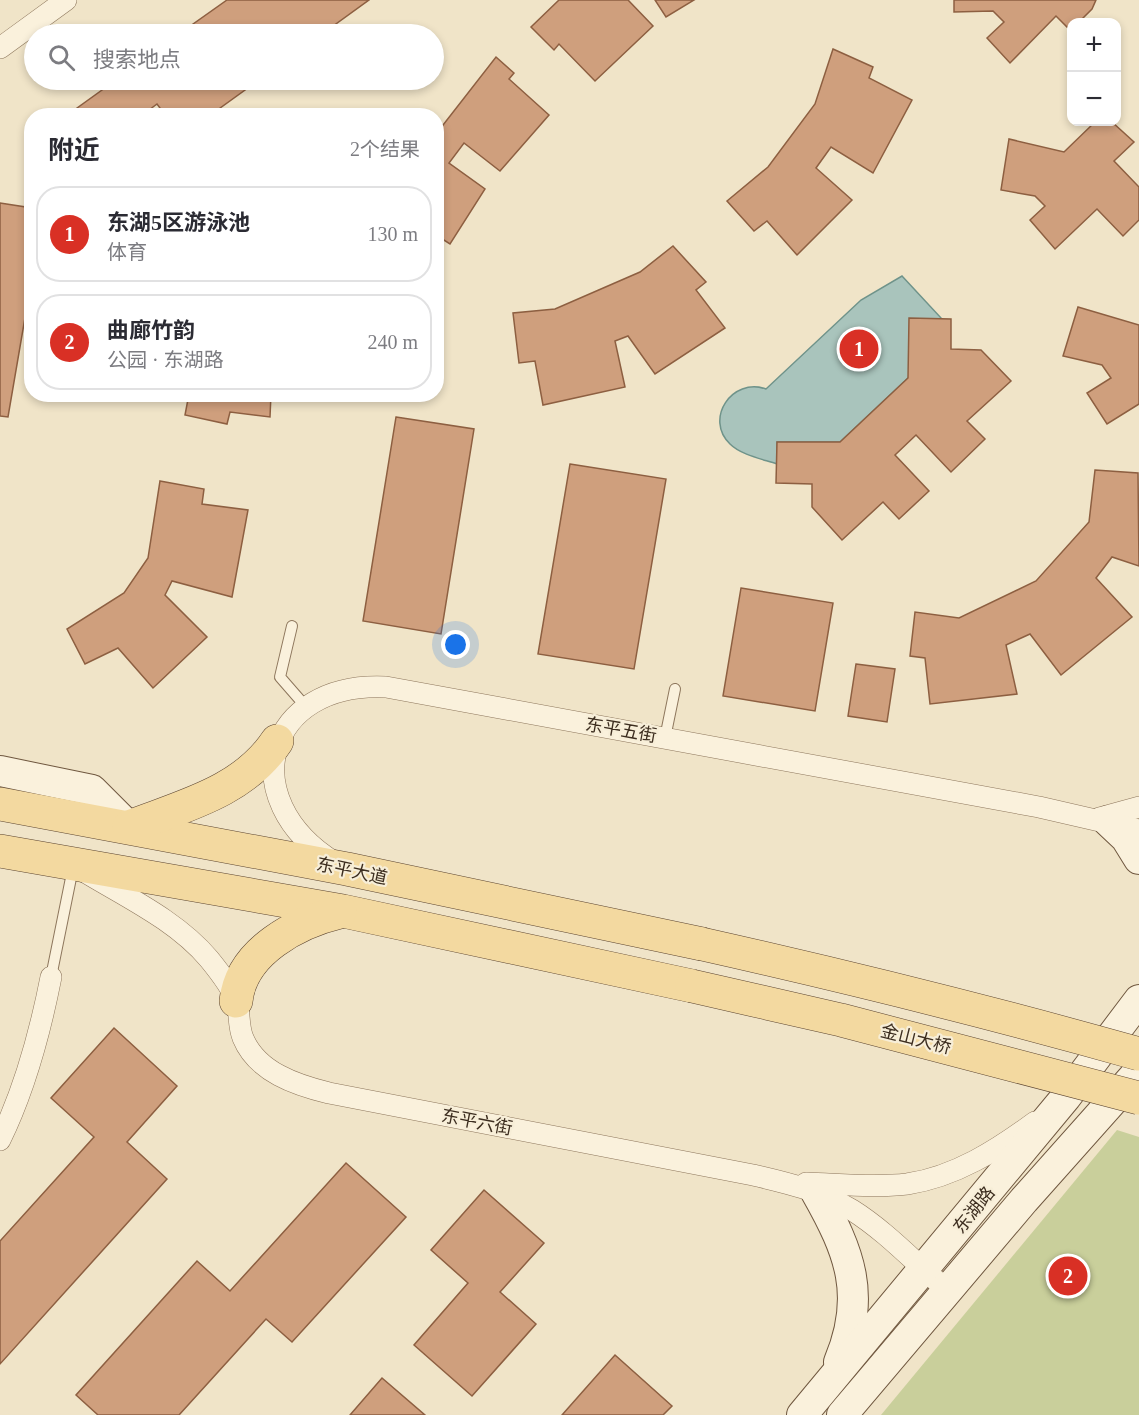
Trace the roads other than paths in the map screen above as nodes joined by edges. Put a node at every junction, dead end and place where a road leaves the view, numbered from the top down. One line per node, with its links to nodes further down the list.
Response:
1 (66, 0): 2 (street)
2 (33, 24)
3 (24, 31): 4 (street)
4 (0, 48)
5 (292, 626): 7 (lane)
6 (675, 689): 8 (lane)
7 (307, 708): 8 (street, 东平五街); 9 (street, 东平五街)
8 (664, 738): 13 (street, 东平五街)
9 (277, 741): 14 (main road); 19 (street)
10 (0, 771): 14 (main road)
11 (0, 804): 14 (main road, 东平大道)
12 (1139, 807): 13 (street)
13 (1101, 820): 15 (street, 东平五街); 17 (main road)
14 (129, 827): 19 (main road, 东平大道)
15 (1139, 830)
16 (0, 851): 18 (main road)
17 (1139, 859)
18 (73, 865): 20 (main road); 21 (lane); 23 (street, 东平六街)
19 (347, 869): 24 (main road, 东平大道, bridge)
20 (344, 911): 23 (main road); 27 (main road, 金山大桥, bridge)
21 (51, 977): 28 (street)
22 (1139, 1000): 26 (main road, 东湖路)
23 (236, 1001): 29 (street, 东平六街)
24 (1139, 1054)
25 (1139, 1071): 32 (main road, 东湖路)
26 (1066, 1097): 29 (street); 31 (main road, 东湖路)
27 (1139, 1098)
28 (0, 1140)
29 (786, 1183): 30 (street, 东平六街)
30 (816, 1192): 31 (street, 东平六街); 33 (main road)
31 (923, 1271): 32 (street, 东平六街); 33 (main road, 东湖路)
32 (947, 1290): 35 (main road, 东湖路)
33 (831, 1381): 34 (main road, 东湖路)
34 (802, 1415)
35 (842, 1415)

